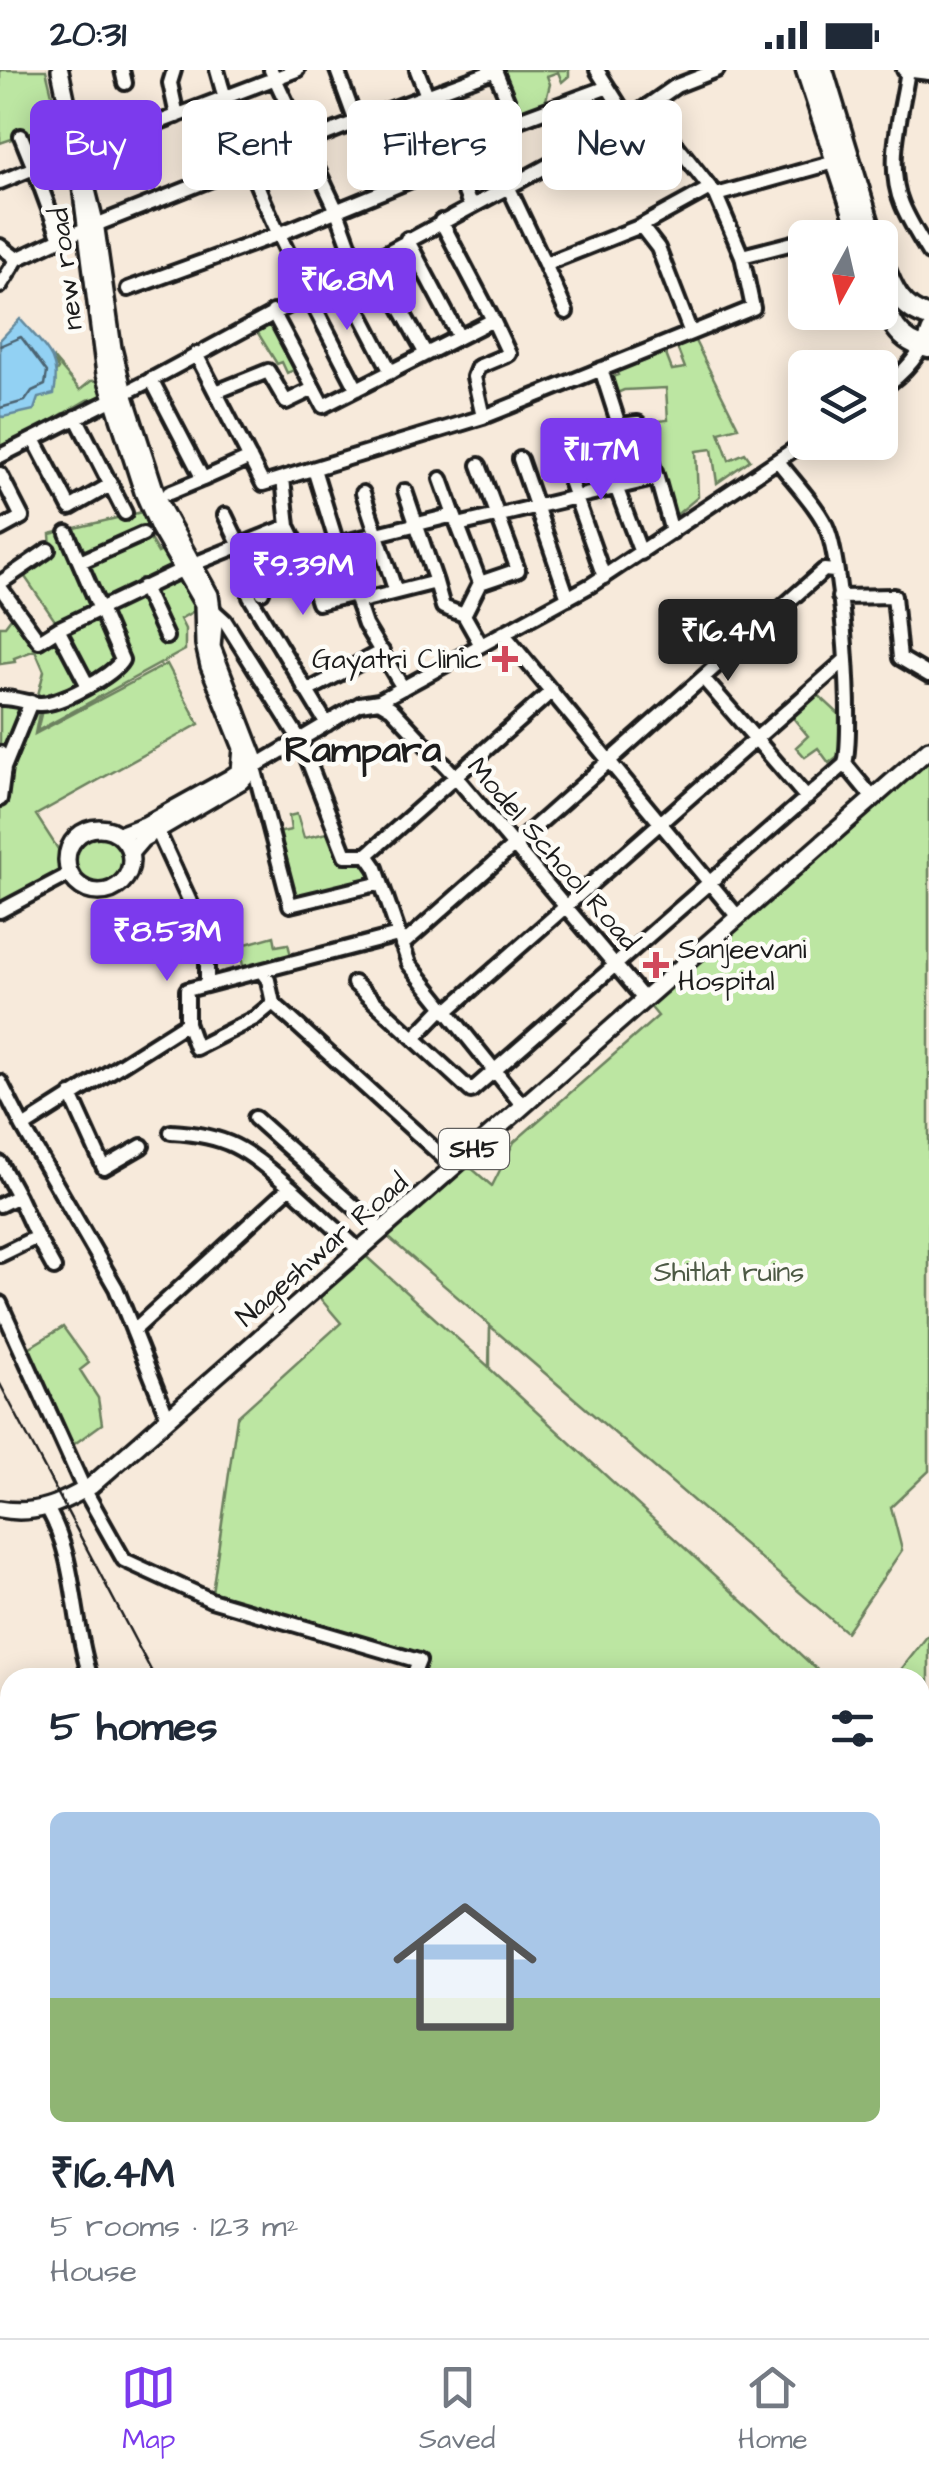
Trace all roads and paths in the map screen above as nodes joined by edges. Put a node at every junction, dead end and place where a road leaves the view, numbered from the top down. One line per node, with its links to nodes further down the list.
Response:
1 (60, 70): 46 (main road, new road)
2 (174, 70): 24 (street)
3 (217, 70): 17 (street)
4 (297, 70): 14 (street)
5 (337, 70): 19 (street)
6 (417, 70): 16 (street)
7 (496, 70): 15 (street); 16 (street)
8 (597, 70): 15 (street)
9 (717, 70): 23 (street)
10 (806, 70): 29 (highway)
11 (823, 70): 44 (highway)
12 (907, 70): 13 (street); 53 (street)
13 (929, 73)
14 (272, 74): 17 (street); 18 (street)
15 (608, 87): 22 (street)
16 (427, 96): 20 (street); 21 (street)
17 (224, 98): 24 (street)
18 (284, 100)
19 (348, 100)
20 (416, 100)
21 (429, 100)
22 (616, 100)
23 (656, 100)
24 (177, 116): 25 (street)
25 (162, 122)
26 (21, 136): 28 (street)
27 (682, 153): 40 (street)
28 (30, 158)
29 (835, 162): 40 (street); 43 (highway)
30 (30, 170): 31 (street)
31 (0, 182)
32 (327, 189): 42 (street)
33 (42, 190): 49 (street)
34 (182, 190): 46 (street)
35 (262, 190): 48 (street)
36 (387, 190): 42 (street)
37 (464, 190): 41 (street)
38 (500, 190): 41 (street)
39 (510, 190): 57 (street)
40 (713, 192): 47 (street); 54 (street)
41 (470, 206): 45 (street)
42 (337, 210): 48 (street); 58 (street)
43 (856, 220)
44 (869, 220)
45 (441, 221): 50 (street); 67 (street)
46 (92, 224): 49 (street); 81 (main road, new road)
47 (641, 226): 57 (street); 69 (street)
48 (280, 234): 61 (street); 62 (street)
49 (60, 238): 56 (street)
50 (406, 240): 55 (street); 70 (street)
51 (788, 244): 54 (street)
52 (0, 246): 56 (street)
53 (929, 253)
54 (742, 256): 69 (street)
55 (372, 258): 58 (street); 73 (street)
56 (17, 259): 60 (street)
57 (545, 264): 65 (street)
58 (357, 266): 59 (street)
59 (340, 276): 62 (street); 75 (street)
60 (0, 286)
61 (128, 289)
62 (308, 294): 64 (street); 79 (street)
63 (898, 297): 66 (highway)
64 (274, 312): 72 (street); 78 (street)
65 (566, 312)
66 (929, 317)
67 (493, 320): 70 (street); 82 (street)
68 (897, 330): 71 (highway)
69 (691, 333): 74 (street)
70 (459, 337): 73 (street)
71 (927, 342): 76 (street)
72 (196, 354): 77 (street); 80 (street)
73 (426, 354): 75 (street)
74 (601, 369): 82 (street); 96 (street)
75 (391, 372): 79 (street)
76 (898, 375)
77 (151, 379): 81 (street); 97 (street)
78 (314, 389): 79 (street); 80 (street)
79 (357, 389)
80 (216, 392): 89 (street)
81 (118, 396): 83 (street); 123 (main road, new road)
82 (483, 416): 93 (street)
83 (76, 417): 84 (street); 99 (street)
84 (34, 439): 88 (street); 99 (street)
85 (558, 444): 104 (street)
86 (600, 444): 100 (street)
87 (788, 454): 91 (street)
88 (0, 456)
89 (250, 458): 95 (street); 97 (street)
90 (520, 459): 105 (street)
91 (778, 461): 113 (street); 124 (street)
92 (479, 465): 108 (street)
93 (314, 469): 95 (street); 117 (street)
94 (0, 474): 112 (street)
95 (283, 478): 111 (street)
96 (657, 478): 100 (street); 113 (street)
97 (203, 479): 102 (street)
98 (441, 479): 109 (street)
99 (110, 484): 106 (street)
100 (616, 488): 104 (street); 120 (street)
101 (405, 492): 110 (street)
102 (168, 493)
103 (363, 493): 116 (street)
104 (576, 497): 105 (street); 125 (street)
105 (537, 506): 108 (street); 133 (street)
106 (124, 513)
107 (225, 515): 118 (street)
108 (498, 516): 109 (street); 127 (street)
109 (456, 520): 110 (street); 127 (street)
110 (416, 525): 116 (street); 126 (street)
111 (288, 526): 118 (street); 121 (street)
112 (0, 528)
113 (672, 532): 120 (street)
114 (67, 533): 122 (street)
115 (143, 534): 122 (street)
116 (376, 534): 117 (street); 130 (street)
117 (337, 544): 121 (street); 132 (street)
118 (238, 546): 123 (street); 146 (street)
119 (48, 550): 128 (street)
120 (641, 553): 125 (street)
121 (303, 556): 132 (street)
122 (80, 562): 134 (street)
123 (189, 566): 129 (street); 135 (main road, new road)
124 (835, 571): 131 (street); 144 (street)
125 (604, 577): 133 (street)
126 (436, 582): 130 (street); 136 (street)
127 (480, 583): 136 (street)
128 (0, 585): 137 (street)
129 (143, 587): 134 (street); 139 (street)
130 (396, 592): 132 (street)
131 (839, 596): 142 (street); 143 (street)
132 (356, 598): 141 (street)
133 (568, 598): 138 (street)
134 (100, 607): 137 (street); 145 (street)
135 (209, 611): 153 (street); 160 (main road, new road); 160 (main road, new road)
136 (464, 614): 140 (street)
137 (58, 629): 145 (street)
138 (504, 633): 140 (street); 148 (street)
139 (166, 637)
140 (480, 646): 147 (street)
141 (382, 651): 146 (street); 147 (street)
142 (844, 661): 154 (street); 158 (street)
143 (929, 675)
144 (703, 678): 154 (street); 157 (street)
145 (88, 686): 151 (street)
146 (304, 688): 152 (street)
147 (403, 688): 150 (street)
148 (552, 692): 157 (street); 161 (street)
149 (0, 698): 151 (street)
150 (379, 701): 152 (street); 161 (street, Model School Road)
151 (31, 702): 159 (street)
152 (336, 718): 153 (street)
153 (300, 740): 160 (street); 170 (street)
154 (757, 740): 163 (street); 165 (street)
155 (929, 749): 164 (main road, Nageshwar Road / SH5)
156 (0, 753): 159 (street)
157 (609, 761): 165 (street); 168 (street)
158 (846, 764): 163 (street); 164 (street)
159 (4, 768): 162 (street)
160 (247, 769): 166 (main road); 167 (main road); 173 (street)
161 (454, 776): 168 (street, Model School Road); 170 (street)
162 (0, 790)
163 (807, 798): 172 (street)
164 (872, 798): 176 (main road, Nageshwar Road / SH5)
165 (662, 825): 172 (street); 174 (street)
166 (156, 830): 169 (main road); 181 (street)
167 (120, 835): 169 (main road); 171 (main road)
168 (514, 845): 174 (street, Model School Road); 177 (street)
169 (130, 853): 171 (main road)
170 (367, 855): 173 (street)
171 (70, 874): 175 (street)
172 (708, 882): 176 (street); 178 (street)
173 (380, 883): 177 (street)
174 (565, 905): 178 (street, Model School Road); 184 (street)
175 (0, 910)
176 (738, 917): 182 (main road, Nageshwar Road / SH5)
177 (400, 940): 179 (street); 184 (street)
178 (615, 964): 182 (street, Model School Road); 187 (street)
179 (262, 972): 181 (street); 183 (street)
180 (354, 983): 186 (street)
181 (207, 985): 185 (street)
182 (644, 999): 190 (main road, Nageshwar Road / SH5)
183 (274, 1003): 185 (street); 196 (street)
184 (444, 1010): 186 (street); 187 (street)
185 (187, 1023): 189 (street)
186 (414, 1038): 187 (street)
187 (492, 1072): 190 (street)
188 (0, 1082): 192 (street)
189 (71, 1095): 192 (street); 194 (street)
190 (523, 1106): 196 (main road, Nageshwar Road / SH5)
191 (254, 1118): 200 (street)
192 (23, 1126): 206 (street)
193 (171, 1132): 197 (street)
194 (142, 1146)
195 (0, 1163): 198 (street)
196 (454, 1166): 200 (main road, Nageshwar Road / SH5)
197 (290, 1187): 202 (street); 206 (street)
198 (18, 1196): 199 (street); 201 (street)
199 (0, 1205)
200 (381, 1231): 202 (main road, Nageshwar Road / SH5)
201 (37, 1237): 203 (street); 204 (street)
202 (359, 1250): 207 (main road, Nageshwar Road / SH5)
203 (0, 1255)
204 (54, 1268)
205 (0, 1303): 208 (street)
206 (133, 1331): 207 (street)
207 (168, 1418): 208 (main road, Nageshwar Road / SH5)
208 (84, 1490): 209 (main road, Nageshwar Road / SH5); 212 (street)
209 (47, 1508): 210 (main road, Nageshwar Road / SH5); 211 (street)
210 (0, 1509)
211 (88, 1668)
212 (416, 1668)

